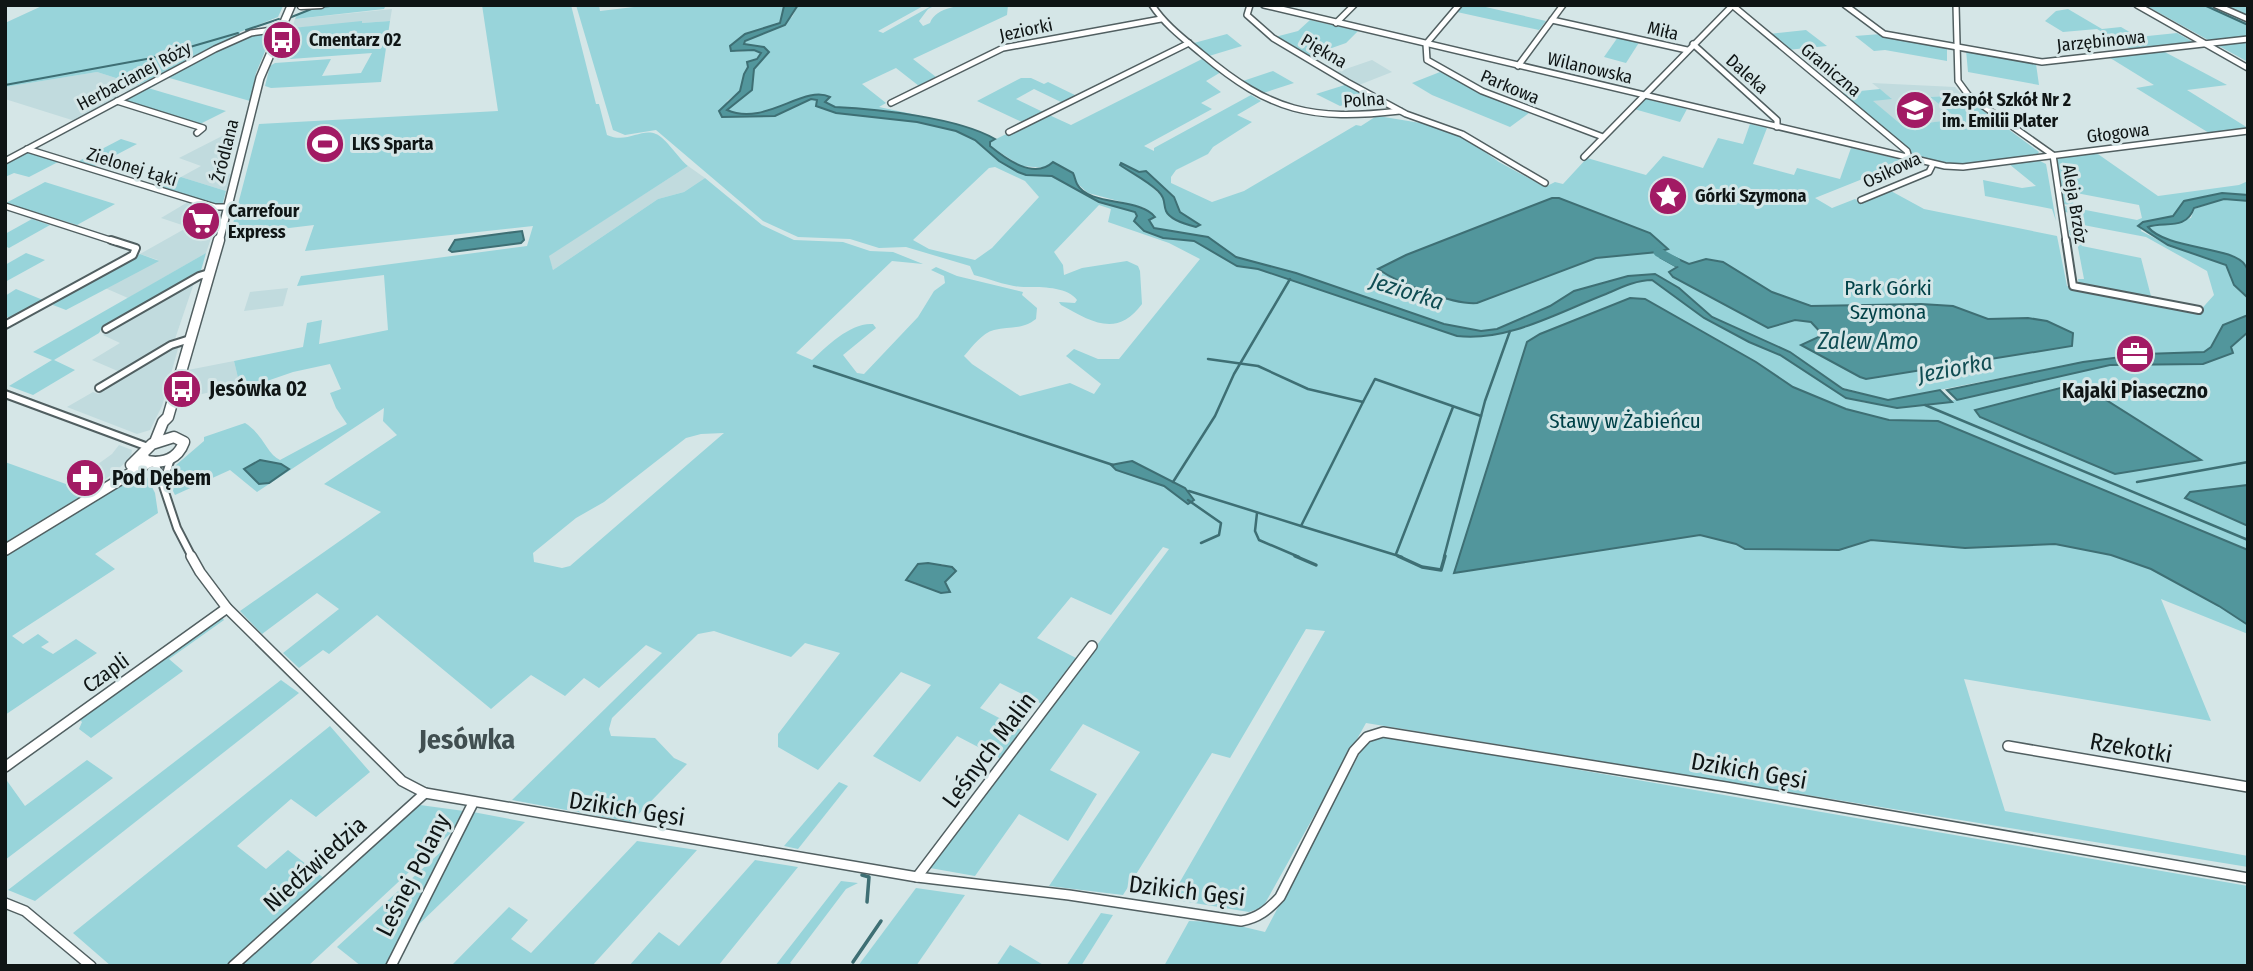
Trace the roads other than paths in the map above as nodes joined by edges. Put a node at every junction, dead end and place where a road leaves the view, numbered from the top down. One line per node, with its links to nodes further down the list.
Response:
1 (321, 5): 13 (street)
2 (1152, 5): 14 (street)
3 (1250, 5): 31 (street, Piękna)
4 (1264, 5): 17 (street, Wilanowska)
5 (1354, 5): 17 (street)
6 (1459, 5): 22 (street)
7 (1563, 5): 16 (street)
8 (1731, 5): 23 (street); 40 (street, Graniczna)
9 (1845, 5): 24 (street, Jarzębinowa)
10 (1956, 5): 24 (street, Aleja Brzóz)
11 (2137, 5): 21 (street)
12 (2216, 5): 15 (street)
13 (297, 6): 18 (main road, Źródlana)
14 (1161, 19): 20 (street, Polna); 30 (street, Jeziorki)
15 (2248, 19)
16 (1552, 20): 25 (street, Miła); 26 (street)
17 (1336, 23): 22 (street, Wilanowska)
18 (280, 29): 29 (street, Herbacianej Róży); 46 (main road, Źródlana)
19 (2248, 39): 21 (street, Jarzębinowa)
20 (1189, 43): 31 (street, Polna); 34 (street)
21 (2206, 43): 24 (street, Jarzębinowa); 27 (street)
22 (1426, 44): 26 (street, Wilanowska); 36 (street, Parkowa)
23 (1693, 44): 25 (street); 32 (street, Daleka)
24 (1958, 47): 38 (street, Aleja Brzóz)
25 (1687, 50): 28 (street)
26 (1518, 66): 28 (street, Wilanowska)
27 (2248, 68)
28 (1643, 96): 32 (street, Wilanowska); 36 (street)
29 (117, 101): 35 (street); 37 (street, Herbacianej Róży)
30 (891, 103)
31 (1400, 111): 43 (street, Polna)
32 (1777, 127): 40 (street, Wilanowska)
33 (2248, 131): 38 (street, Głogowa)
34 (1009, 132)
35 (197, 133)
36 (1603, 138): 39 (street)
37 (27, 149): 41 (street, Herbacianej Róży); 46 (street, Zielonej Łąki)
38 (2053, 155): 42 (street, Głogowa); 48 (street, Aleja Brzóz)
39 (1584, 157)
40 (1909, 158): 42 (street, Głogowa)
41 (5, 160)
42 (1933, 164): 44 (street, Osikowa)
43 (1545, 183)
44 (1861, 200)
45 (5, 206): 49 (street)
46 (229, 207): 47 (main road, Źródlana)
47 (209, 273): 50 (street); 51 (main road, Źródlana)
48 (2199, 310)
49 (5, 325)
50 (106, 329)
51 (190, 339): 52 (street); 54 (main road, Źródlana)
52 (99, 388)
53 (5, 394): 56 (street)
54 (168, 417): 55 (main road, Źródlana); 56 (main road, Źródlana)
55 (171, 438): 56 (main road); 57 (main road, Źródlana)
56 (150, 454): 57 (main road); 58 (street, Dzikich Gęsi); 59 (main road)
57 (171, 458): 58 (street)
58 (163, 484): 60 (street, Dzikich Gęsi)
59 (5, 550)
60 (227, 608): 63 (street, Czapli); 65 (street, Dzikich Gęsi)
61 (1092, 646): 67 (street, Leśnych Malin)
62 (2008, 746): 64 (street, Rzekotki)
63 (5, 767)
64 (2248, 787)
65 (425, 793): 66 (street, Dzikich Gęsi); 71 (street, Niedźwiedzia)
66 (473, 803): 67 (street, Dzikich Gęsi); 72 (street, Leśnej Polany)
67 (916, 877): 68 (street, Dzikich Gęsi)
68 (2248, 878)
69 (5, 903): 70 (street)
70 (91, 966)
71 (233, 966)
72 (391, 966)

